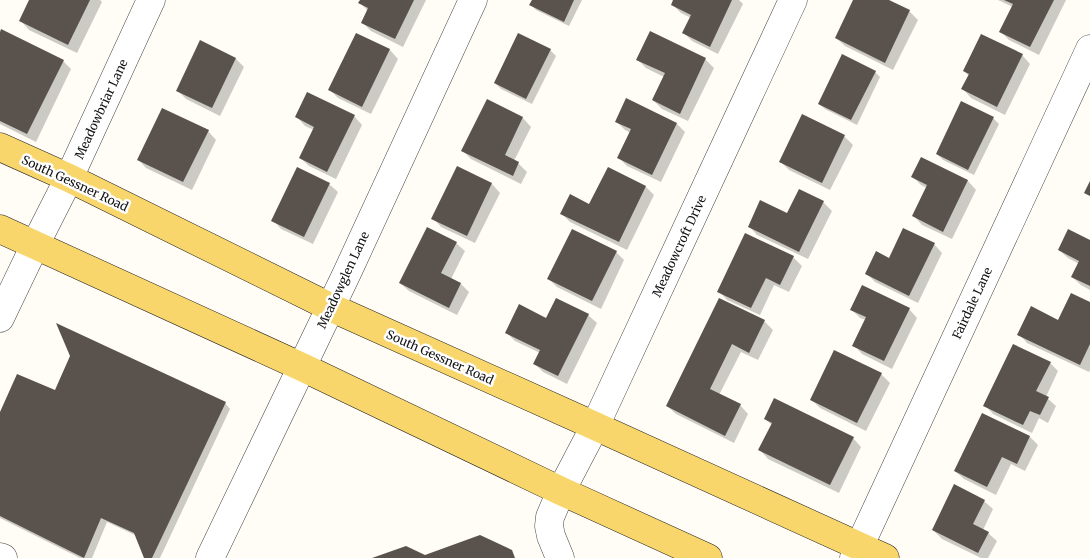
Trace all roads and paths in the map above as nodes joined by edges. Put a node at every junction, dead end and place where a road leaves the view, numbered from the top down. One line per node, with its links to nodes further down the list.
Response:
1 (151, 0): 6 (street, Meadowbriar Lane)
2 (473, 0): 9 (street, Meadowglen Lane)
3 (793, 0): 12 (street, Meadowcroft Drive)
4 (1090, 49): 14 (street, Fairdale Lane)
5 (0, 147): 6 (main road, South Gessner Road)
6 (69, 178): 8 (street, Meadowbriar Lane); 9 (main road, South Gessner Road)
7 (0, 229): 8 (main road)
8 (35, 245): 10 (street, Meadowbriar Lane); 11 (main road)
9 (330, 307): 11 (street, Meadowglen Lane); 12 (main road, South Gessner Road)
10 (0, 318)
11 (302, 367): 13 (main road); 15 (street, Meadowglen Lane)
12 (595, 426): 13 (street, Meadowcroft Drive); 14 (main road, South Gessner Road)
13 (561, 491): 16 (street, Meadowcroft Drive); 17 (main road)
14 (856, 552): 18 (main road, South Gessner Road)
15 (210, 558)
16 (560, 558)
17 (708, 558)
18 (885, 558)

